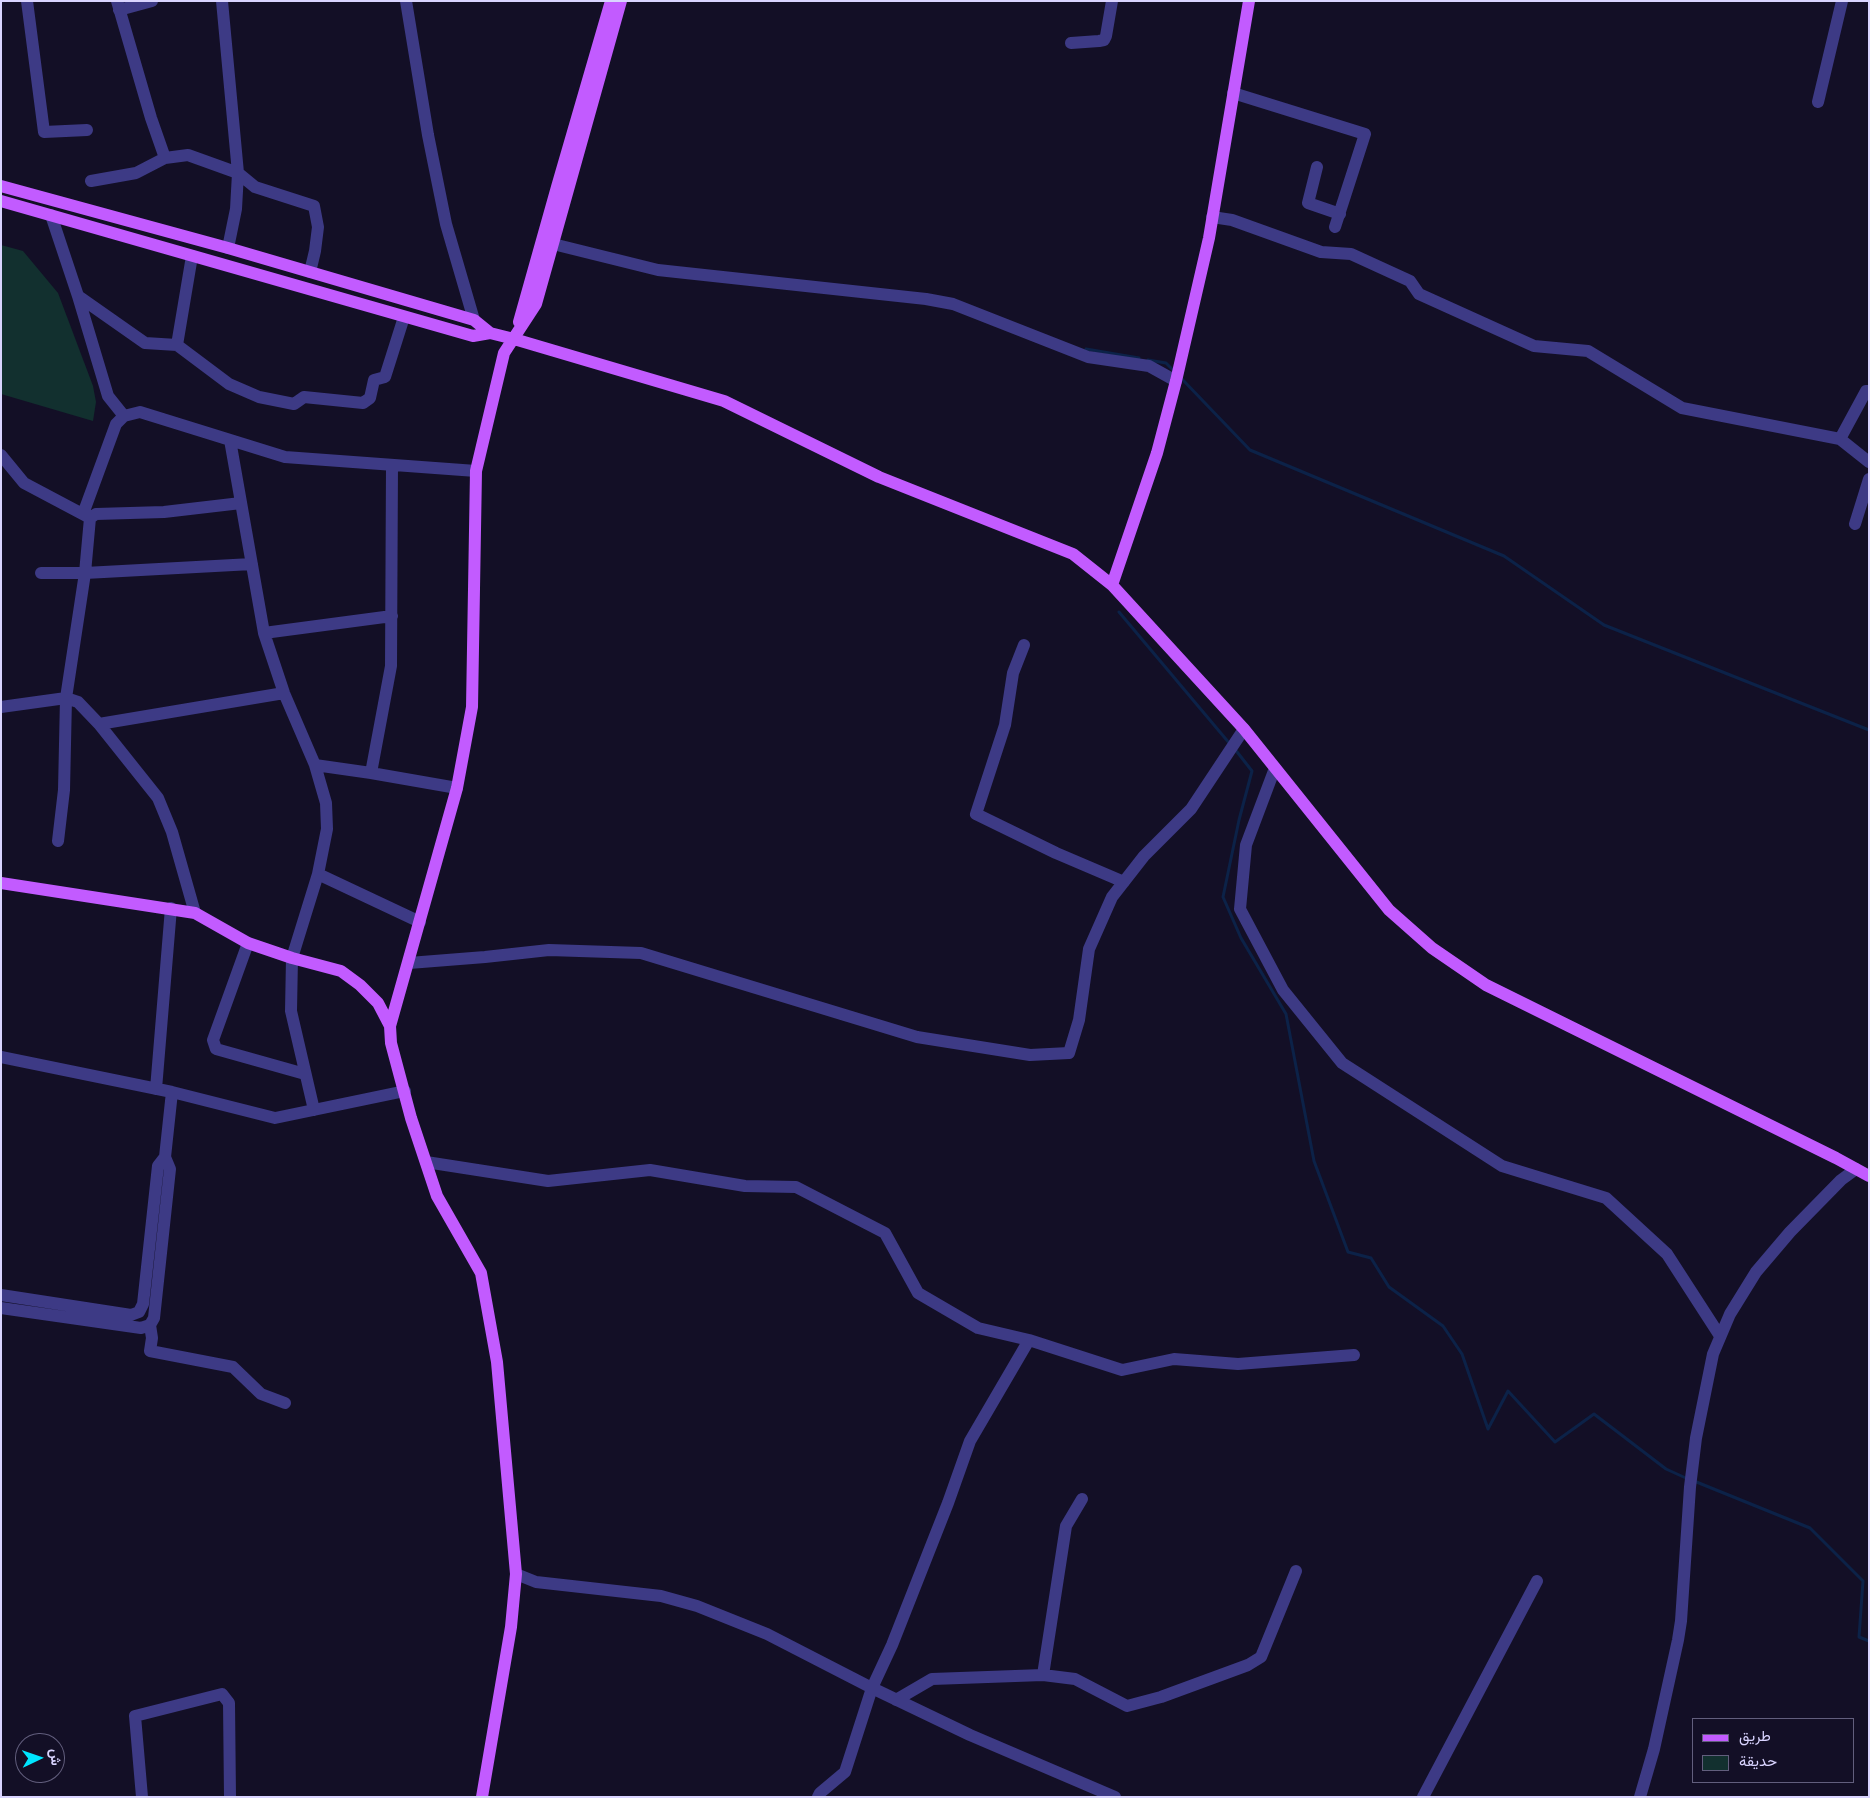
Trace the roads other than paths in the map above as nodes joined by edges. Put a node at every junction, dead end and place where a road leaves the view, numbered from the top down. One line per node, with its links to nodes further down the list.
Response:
1 (27, 1): 14 (street)
2 (152, 1): 10 (street)
3 (222, 1): 17 (street)
4 (406, 1): 31 (street)
5 (611, 1): 33 (main road)
6 (621, 1): 25 (main road)
7 (1112, 1): 11 (street)
8 (1249, 1): 12 (main road)
9 (1842, 1): 13 (street)
10 (118, 5): 15 (street)
11 (1071, 43)
12 (1233, 92): 21 (street); 23 (main road)
13 (1818, 102)
14 (87, 130)
15 (165, 158): 17 (street); 18 (street)
16 (1318, 167): 21 (street)
17 (238, 173): 26 (street); 28 (street)
18 (91, 181)
19 (1, 186): 26 (main road)
20 (1, 201): 22 (main road)
21 (1340, 214): 24 (street)
22 (51, 215): 27 (main road); 29 (street)
23 (1212, 217): 35 (main road); 38 (street)
24 (1335, 227)
25 (553, 244): 33 (main road); 35 (street)
26 (228, 248): 28 (main road)
27 (192, 256): 30 (main road); 34 (street)
28 (310, 272): 31 (main road)
29 (78, 296): 34 (street); 37 (street)
30 (404, 317): 32 (main road); 34 (street)
31 (474, 320): 32 (main road)
32 (490, 333): 33 (main road)
33 (514, 338): 43 (main road); 51 (main road)
34 (177, 344)
35 (1176, 380): 51 (main road)
36 (1869, 390): 38 (street)
37 (124, 416): 39 (street); 46 (street)
38 (1840, 439): 41 (street)
39 (230, 440): 42 (street); 45 (street)
40 (1, 456): 46 (street)
41 (1869, 462)
42 (392, 465): 43 (street); 52 (street)
43 (476, 471): 63 (main road)
44 (1869, 479): 47 (street)
45 (241, 503): 46 (street); 48 (street)
46 (86, 516): 50 (street)
47 (1855, 524)
48 (252, 564): 50 (street); 53 (street)
49 (41, 573): 50 (street)
50 (85, 573): 56 (street)
51 (1112, 585): 59 (main road)
52 (392, 616): 53 (street); 62 (street)
53 (264, 632): 55 (street)
54 (1024, 645): 66 (street)
55 (284, 693): 58 (street); 60 (street)
56 (66, 698): 57 (street); 58 (street); 64 (street)
57 (1, 707)
58 (98, 724): 69 (street)
59 (1244, 729): 61 (main road); 66 (street)
60 (315, 765): 62 (street); 65 (street)
61 (1275, 768): 83 (main road); 88 (street)
62 (371, 772): 63 (street)
63 (457, 788): 70 (main road)
64 (58, 841)
65 (318, 874): 70 (street); 72 (street)
66 (1124, 882): 73 (street)
67 (1, 883): 68 (main road)
68 (171, 908): 69 (main road); 77 (street)
69 (195, 913): 71 (main road)
70 (420, 922): 73 (main road)
71 (248, 943): 72 (main road); 76 (street)
72 (292, 958): 74 (main road); 76 (street)
73 (409, 963): 74 (main road)
74 (390, 1026): 78 (main road)
75 (1, 1057): 77 (street)
76 (305, 1074): 80 (street)
77 (156, 1089): 79 (street)
78 (405, 1091): 80 (street); 82 (main road)
79 (172, 1092): 80 (street); 81 (street)
80 (314, 1110)
81 (165, 1157): 85 (street); 87 (street)
82 (426, 1162): 89 (street); 94 (main road)
83 (1856, 1169): 84 (main road); 88 (street)
84 (1869, 1176)
85 (1, 1295)
86 (1, 1308): 87 (street)
87 (150, 1325): 91 (street)
88 (1720, 1336): 105 (street)
89 (1029, 1340): 90 (street); 97 (street)
90 (1354, 1355)
91 (285, 1403)
92 (1082, 1499): 96 (street)
93 (1296, 1571): 96 (street)
94 (516, 1574): 97 (street); 101 (main road)
95 (1537, 1581): 104 (street)
96 (1043, 1675): 98 (street)
97 (872, 1688): 98 (street); 102 (street)
98 (896, 1700): 103 (street)
99 (142, 1797): 100 (street)
100 (230, 1797)
101 (482, 1797)
102 (818, 1797)
103 (1115, 1797)
104 (1423, 1797)
105 (1640, 1797)

